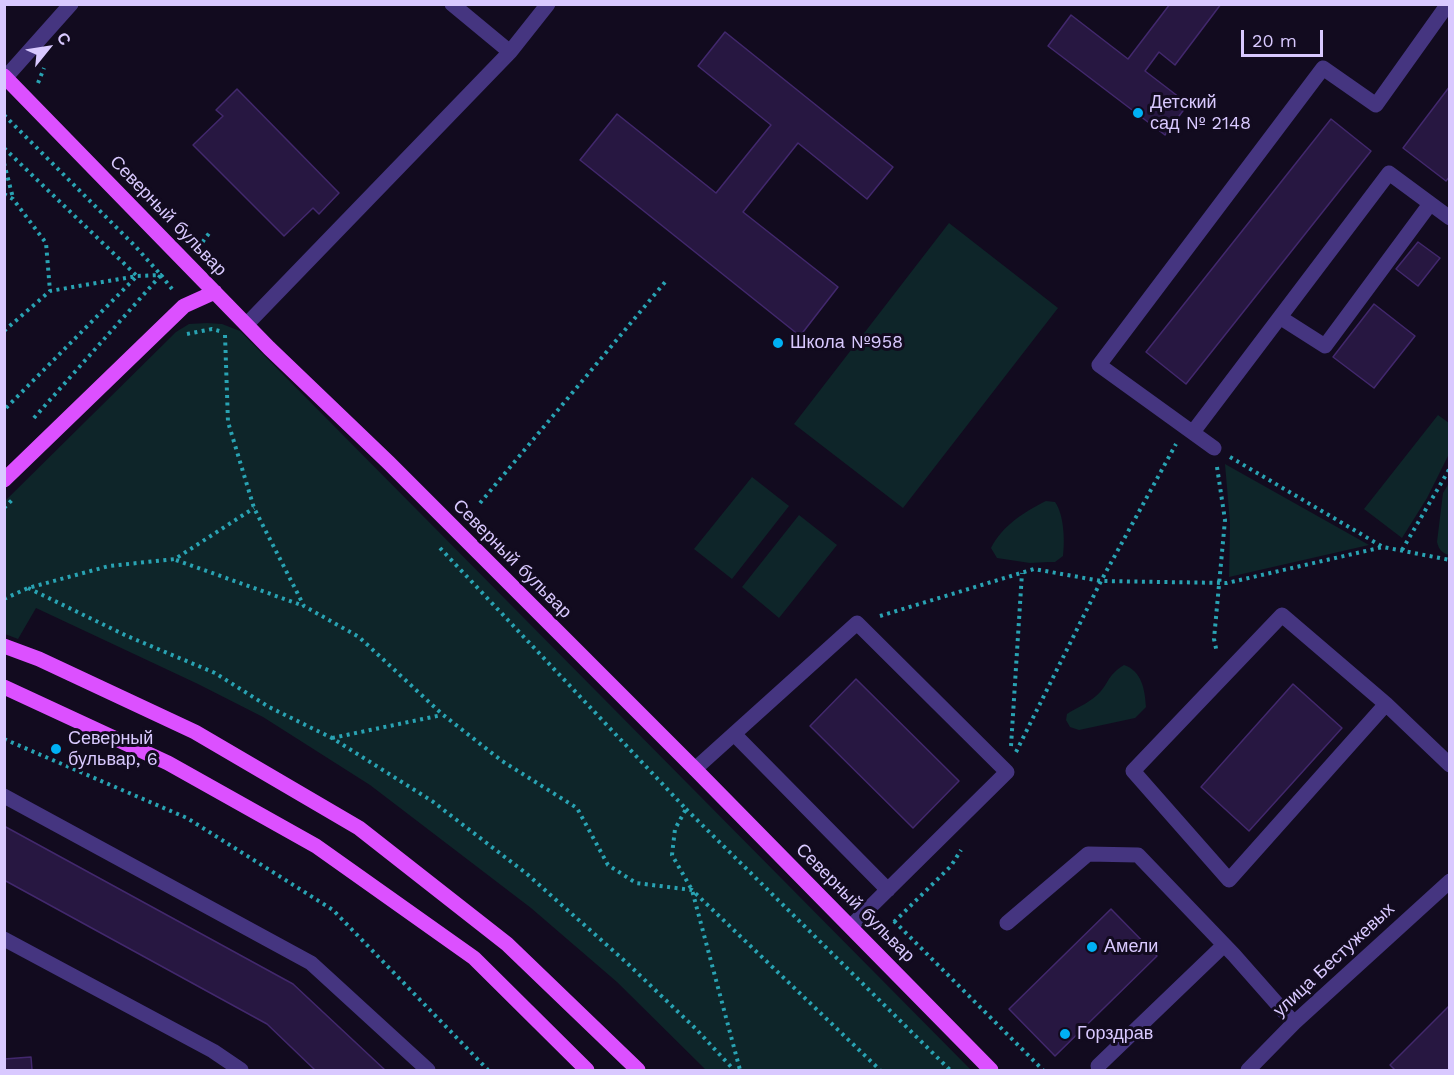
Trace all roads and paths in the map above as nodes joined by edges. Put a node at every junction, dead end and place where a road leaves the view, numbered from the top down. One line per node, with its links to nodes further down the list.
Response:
1 (71, 4): 6 (street)
2 (452, 4): 5 (street)
3 (548, 4): 5 (street)
4 (1448, 4): 30 (street)
5 (510, 52): 23 (street)
6 (5, 76): 20 (main road, Северный бульвар)
7 (4, 115): 16 (path)
8 (4, 148): 17 (path)
9 (4, 163): 11 (path)
10 (4, 194): 11 (path)
11 (13, 199): 19 (path)
12 (1430, 204): 13 (street); 22 (street); 22 (street)
13 (1449, 218)
14 (210, 232): 15 (path)
15 (198, 248)
16 (161, 275): 17 (path); 21 (path); 29 (path)
17 (137, 276): 19 (path); 28 (path)
18 (666, 281): 35 (path)
19 (50, 291): 24 (path)
20 (215, 292): 23 (main road, Северный бульвар); 33 (main road)
21 (178, 296)
22 (1281, 318): 30 (street)
23 (247, 324): 62 (main road, Северный бульвар)
24 (4, 331)
25 (225, 332): 26 (path); 27 (path); 37 (path)
26 (182, 336)
27 (232, 336)
28 (4, 411)
29 (28, 425)
30 (1189, 430): 31 (street); 46 (path)
31 (1214, 448): 38 (path); 47 (path)
32 (1449, 468): 40 (path)
33 (4, 480)
34 (13, 500): 36 (path)
35 (480, 503)
36 (4, 508)
37 (254, 508): 41 (path); 50 (path)
38 (1383, 547): 40 (path); 47 (path)
39 (440, 548): 64 (path)
40 (1402, 551): 42 (path)
41 (175, 560): 48 (path); 50 (path)
42 (1449, 560)
43 (1030, 563): 44 (path)
44 (1034, 569): 45 (path); 46 (path)
45 (1022, 573): 51 (path); 60 (path)
46 (1101, 581): 47 (path)
47 (1220, 583): 53 (path)
48 (28, 588): 49 (path); 58 (path)
49 (4, 599)
50 (304, 606): 56 (path)
51 (857, 623): 57 (street); 67 (street)
52 (4, 646): 79 (main road)
53 (1222, 676): 55 (street); 55 (street)
54 (4, 687): 78 (main road)
55 (1386, 704): 61 (street)
56 (442, 714): 58 (path); 66 (path)
57 (734, 734): 62 (street); 67 (street)
58 (332, 738): 80 (path)
59 (4, 739): 77 (path)
60 (1010, 754)
61 (1449, 765)
62 (695, 769): 70 (main road, Северный бульвар)
63 (4, 796): 76 (street)
64 (686, 809): 66 (path); 83 (path)
65 (1449, 881): 73 (street, улица Бестужевых)
66 (692, 890): 81 (path); 82 (path)
67 (888, 890): 68 (street)
68 (874, 902): 70 (street); 85 (path)
69 (1007, 923): 72 (street)
70 (851, 926): 84 (main road, Северный бульвар)
71 (4, 939): 75 (street)
72 (1224, 945): 73 (street); 74 (street)
73 (1294, 1023): 86 (street, улица Бестужевых)
74 (1098, 1066)
75 (241, 1071)
76 (428, 1071)
77 (488, 1071)
78 (587, 1071)
79 (638, 1071)
80 (734, 1071)
81 (740, 1071)
82 (880, 1071)
83 (950, 1071)
84 (991, 1071)
85 (1042, 1071)
86 (1248, 1071)

